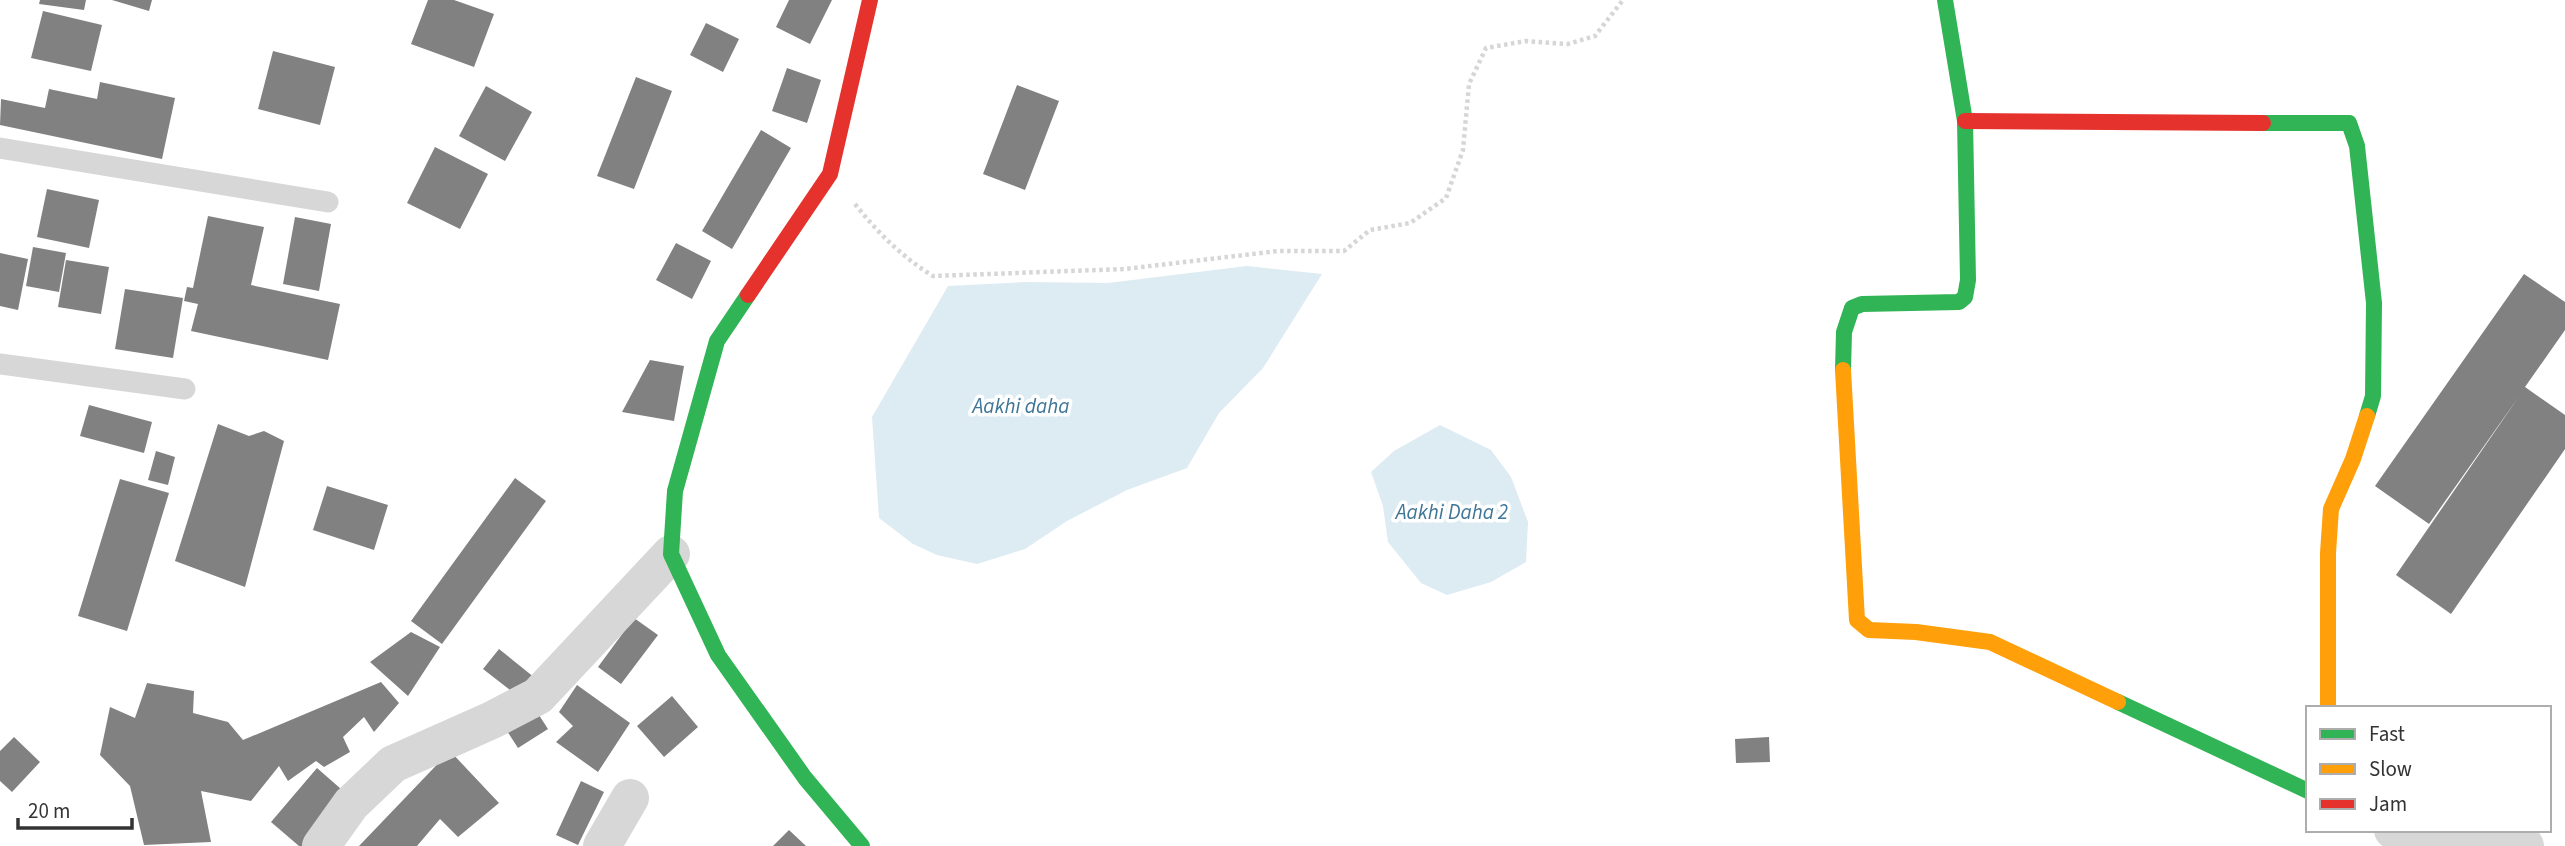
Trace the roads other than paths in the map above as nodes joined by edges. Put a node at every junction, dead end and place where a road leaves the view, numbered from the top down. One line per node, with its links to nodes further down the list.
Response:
1 (870, 0): 8 (street)
2 (1945, 0): 3 (street)
3 (1965, 121): 9 (street); 10 (street)
4 (0, 148): 5 (lane)
5 (328, 202)
6 (0, 364): 7 (lane)
7 (185, 389)
8 (671, 554): 13 (street); 15 (street)
9 (2328, 706)
10 (2306, 790)
11 (630, 798): 14 (street)
12 (2397, 832): 16 (street)
13 (321, 846)
14 (602, 846)
15 (862, 846)
16 (2427, 846)
17 (2440, 846): 18 (street)
18 (2525, 846)

